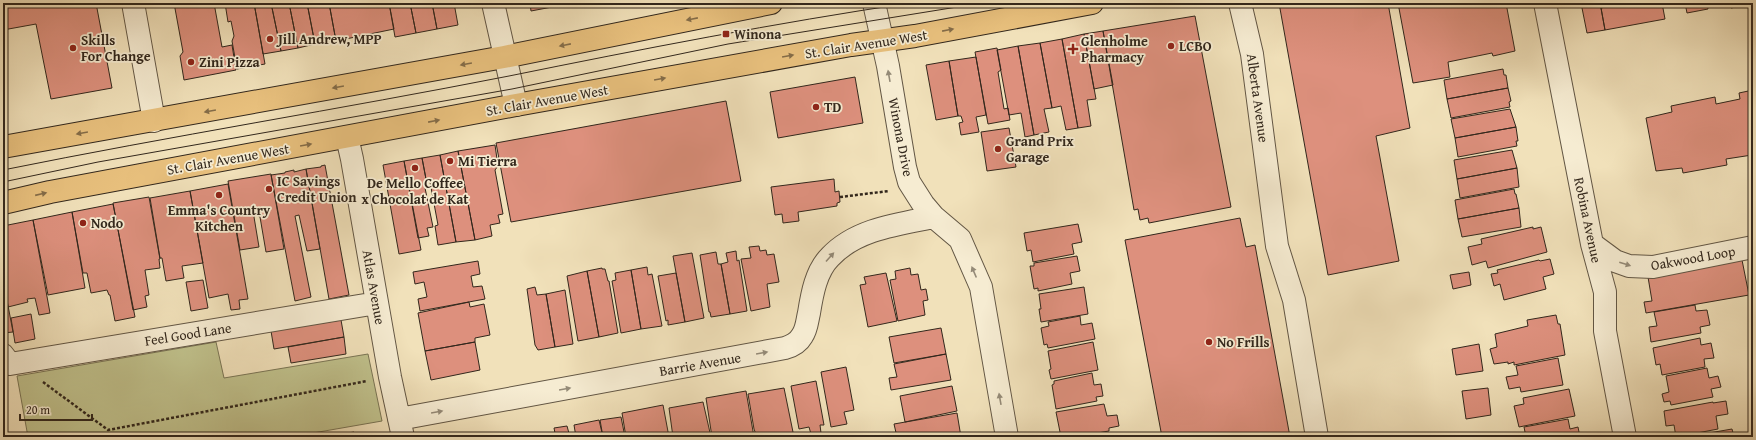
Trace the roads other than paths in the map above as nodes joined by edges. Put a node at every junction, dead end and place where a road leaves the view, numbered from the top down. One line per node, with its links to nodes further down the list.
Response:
1 (133, 3): 11 (street)
2 (493, 3): 9 (street)
3 (771, 3): 9 (main road, one-way to 9)
4 (874, 3): 8 (street, Winona Drive)
5 (1092, 3): 8 (main road, St. Clair Avenue West, one-way to 5)
6 (1240, 3): 22 (street, Alberta Avenue)
7 (1545, 3): 16 (street, Robina Avenue)
8 (882, 41): 10 (main road, St. Clair Avenue West, one-way to 8); 15 (street, Winona Drive, one-way to 8)
9 (504, 57): 10 (street); 11 (main road, one-way to 11)
10 (516, 105): 12 (main road, St. Clair Avenue West, one-way to 10)
11 (154, 121): 13 (main road, one-way to 13)
12 (347, 138): 14 (main road, St. Clair Avenue West, one-way to 12); 18 (street, Atlas Avenue)
13 (3, 147)
14 (3, 203)
15 (934, 217): 20 (street, Barrie Avenue, one-way to 15); 21 (street, Winona Drive, one-way to 15)
16 (1592, 244): 17 (street, Oakwood Loop, one-way to 17); 23 (street, Robina Avenue)
17 (1753, 247)
18 (377, 303): 19 (street, Feel Good Lane); 20 (street, Atlas Avenue)
19 (10, 359)
20 (401, 428)
21 (1007, 437)
22 (1317, 437)
23 (1625, 437)

